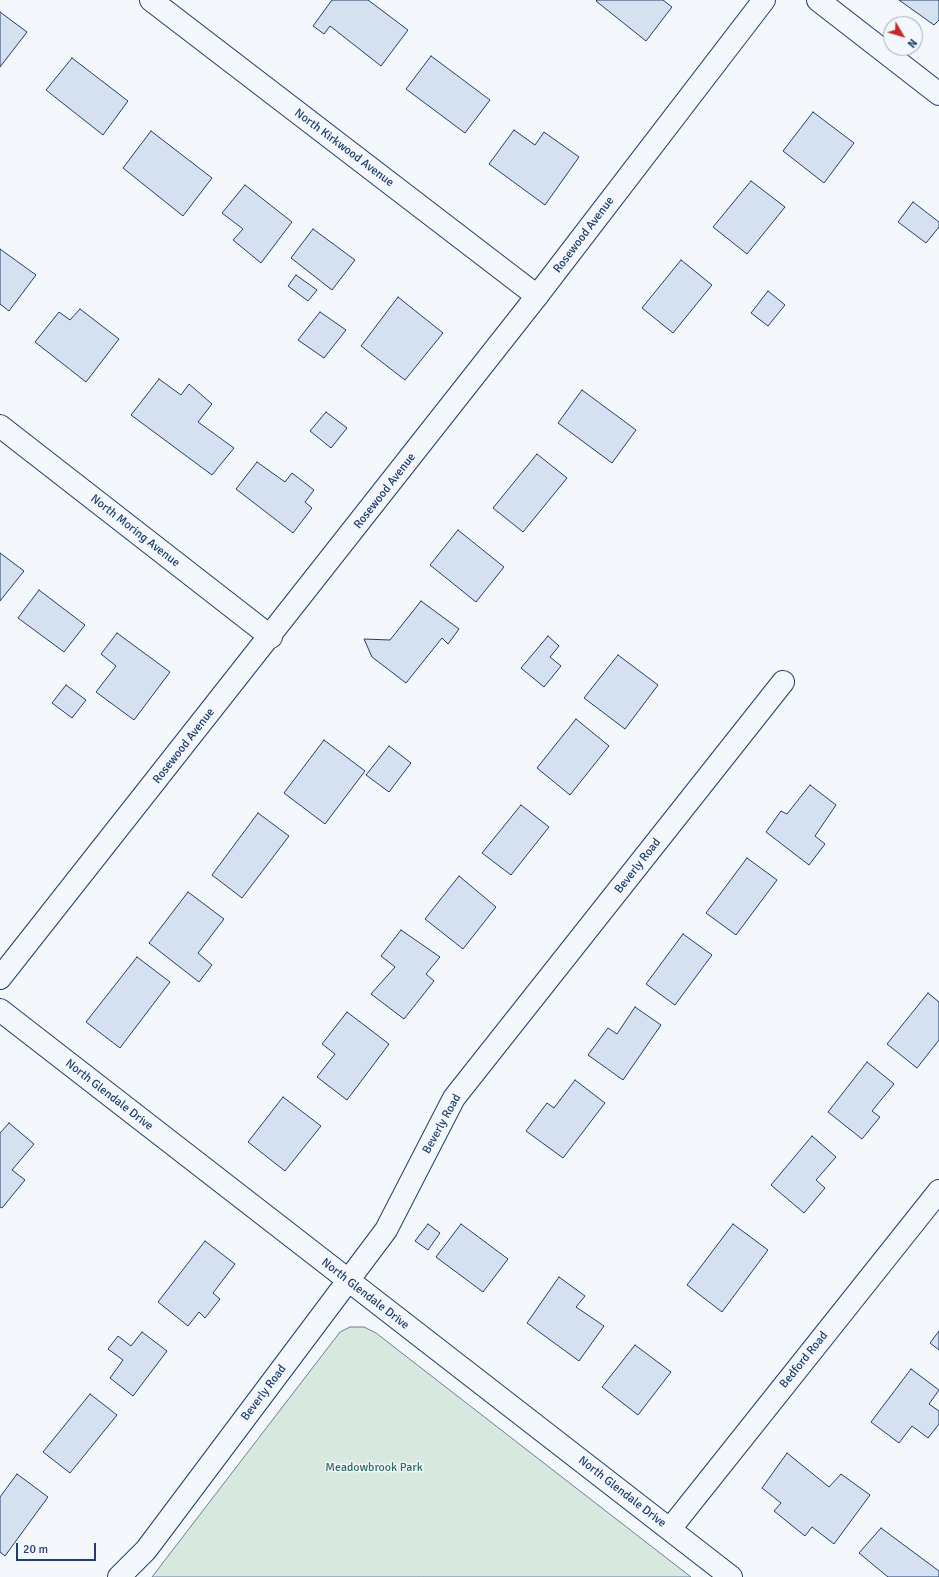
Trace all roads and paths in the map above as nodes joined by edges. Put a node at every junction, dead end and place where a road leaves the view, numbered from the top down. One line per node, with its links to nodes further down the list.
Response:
1 (151, 0): 5 (street, North Kirkwood Avenue)
2 (764, 0): 5 (street, Rosewood Avenue)
3 (818, 0): 4 (street)
4 (939, 94)
5 (537, 296): 7 (street, Rosewood Avenue)
6 (0, 426): 7 (street, North Moring Avenue)
7 (270, 636): 9 (street, Rosewood Avenue)
8 (783, 682): 12 (street, Beverly Road)
9 (0, 978)
10 (0, 1010): 12 (street, North Glendale Drive)
11 (939, 1191): 13 (street, Bedford Road)
12 (348, 1281): 13 (street, North Glendale Drive); 14 (street, Beverly Road)
13 (670, 1529): 15 (street, North Glendale Drive)
14 (119, 1577)
15 (731, 1577)

